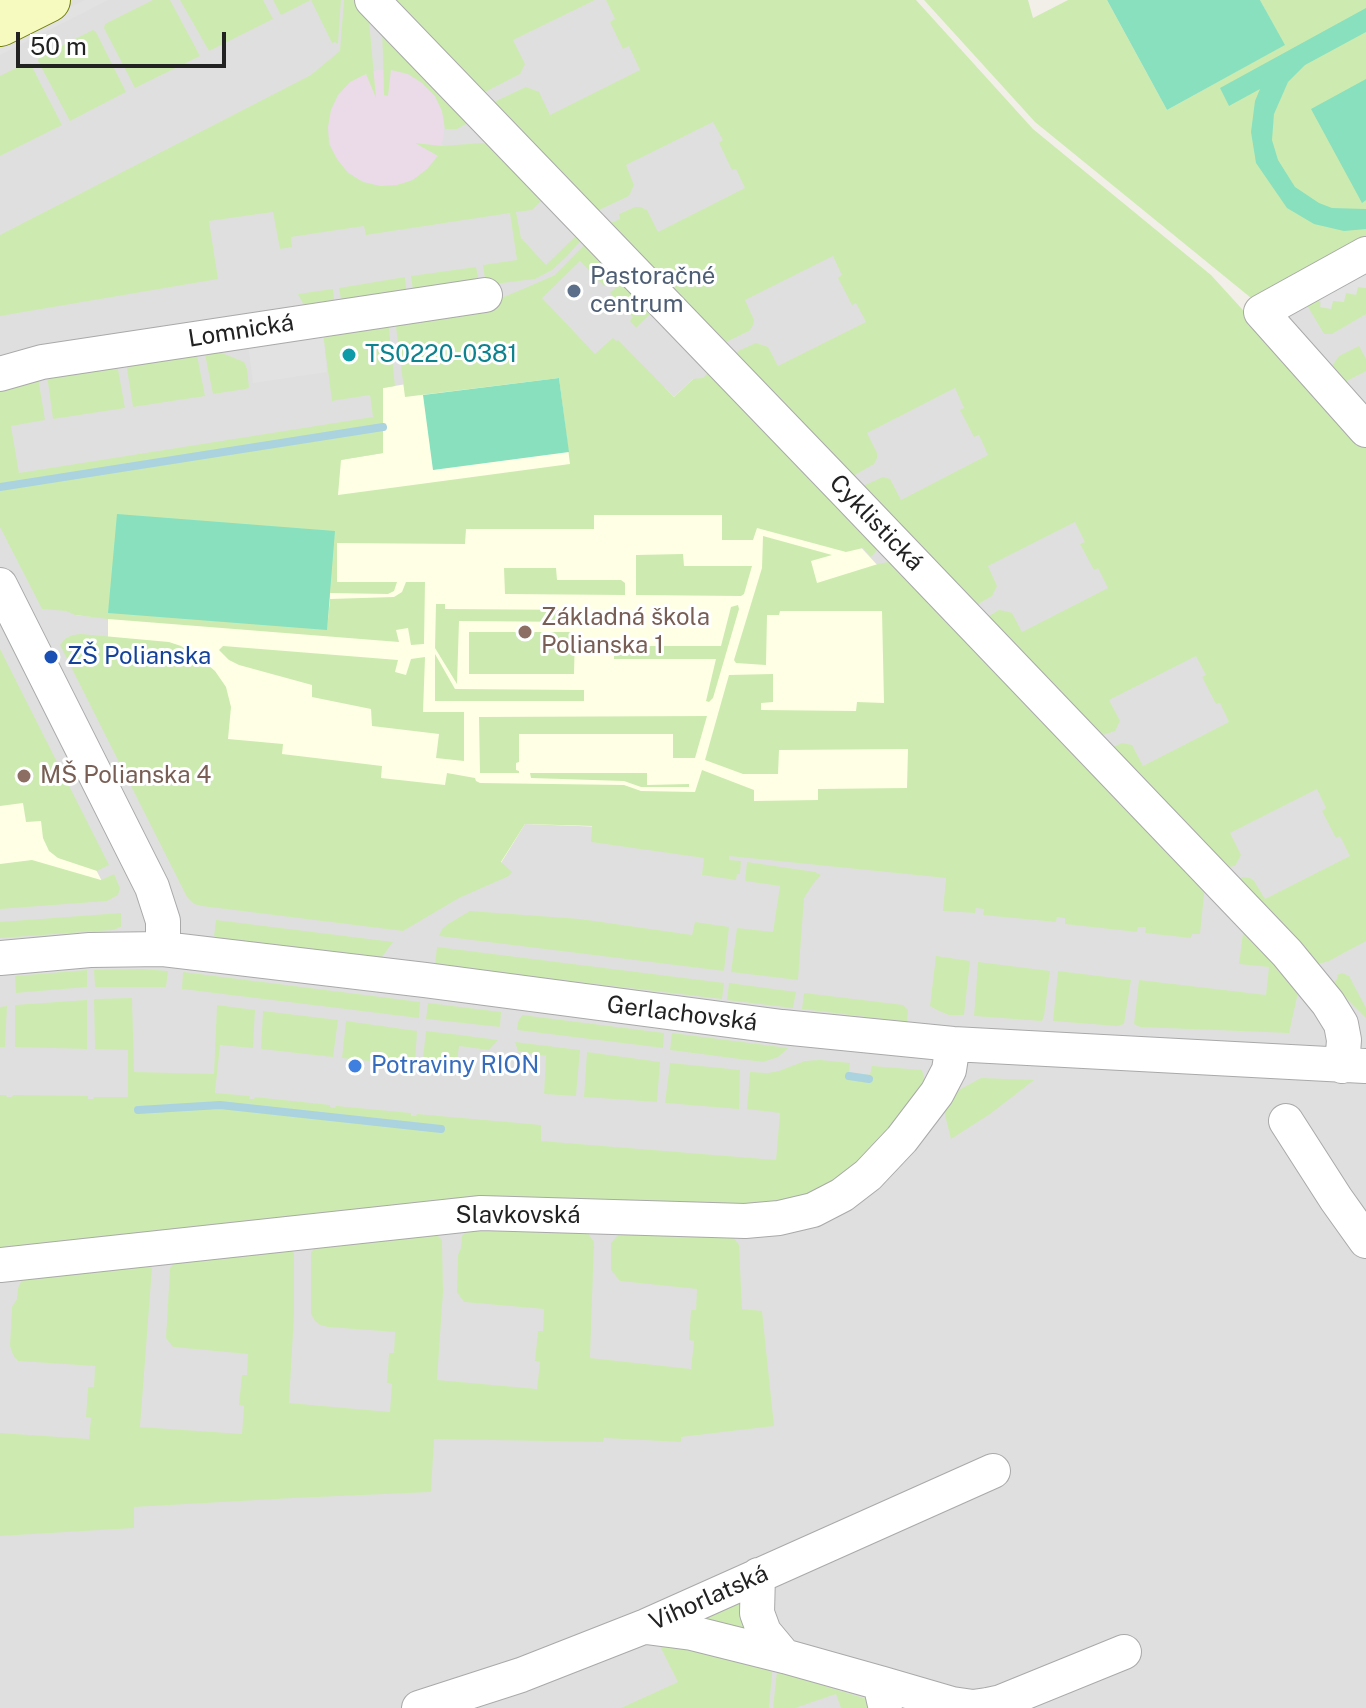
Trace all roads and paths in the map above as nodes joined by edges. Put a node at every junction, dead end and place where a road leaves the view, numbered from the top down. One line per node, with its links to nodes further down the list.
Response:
1 (48, 0): 3 (street)
2 (372, 0): 12 (street, Cyklistická)
3 (0, 24)
4 (1366, 254): 7 (street)
5 (485, 295): 6 (street, Lomnická)
6 (0, 374)
7 (1366, 430)
8 (0, 585): 9 (street)
9 (163, 949): 10 (street, Gerlachovská); 11 (street, Gerlachovská)
10 (0, 958)
11 (953, 1044): 12 (street, Gerlachovská); 15 (street, Slavkovská)
12 (1354, 1066)
13 (1286, 1121): 14 (street)
14 (1366, 1241)
15 (0, 1265)
16 (993, 1471): 17 (street, Vihorlatská)
17 (758, 1575): 18 (street, Vihorlatská); 20 (street)
18 (646, 1626): 20 (street); 22 (street, Vihorlatská)
19 (1124, 1652): 21 (street)
20 (784, 1656): 21 (street)
21 (883, 1695)
22 (419, 1708)

